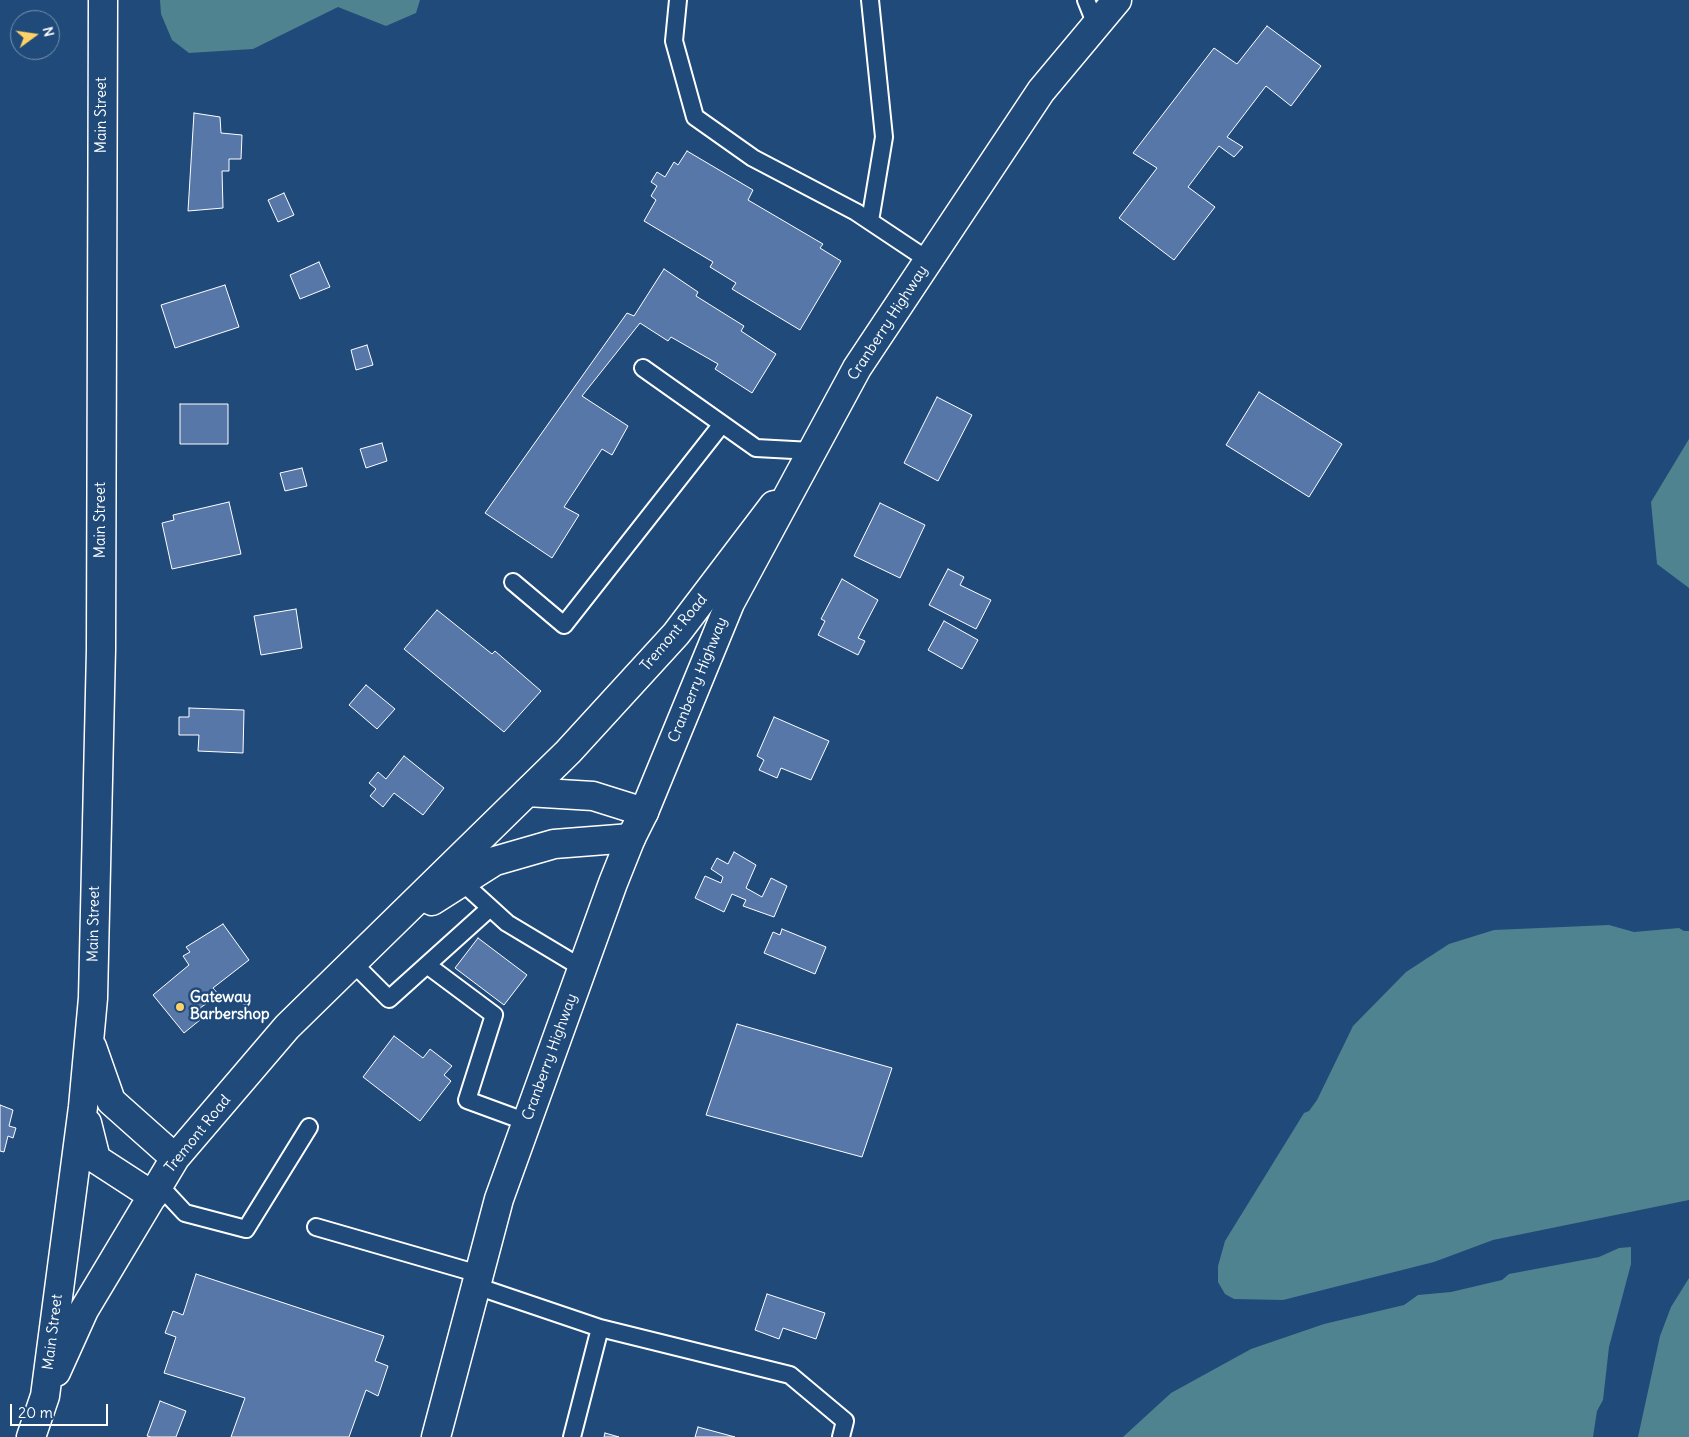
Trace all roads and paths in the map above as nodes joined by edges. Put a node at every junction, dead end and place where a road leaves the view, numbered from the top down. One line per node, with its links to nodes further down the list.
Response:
1 (102, 0): 22 (main road, Main Street)
2 (678, 0): 7 (lane)
3 (870, 0): 7 (lane)
4 (1086, 0): 6 (lane)
5 (1117, 0): 6 (main road, Cranberry Highway)
6 (1096, 25): 8 (main road, Cranberry Highway)
7 (870, 221): 8 (lane)
8 (928, 260): 11 (main road, Cranberry Highway)
9 (643, 368): 10 (lane)
10 (722, 424): 11 (lane); 12 (lane)
11 (809, 457): 13 (main road, Tremont Road); 14 (main road, Cranberry Highway)
12 (513, 582)
13 (527, 792): 14 (main road); 18 (main road, Tremont Road)
14 (644, 812): 15 (main road, Cranberry Highway)
15 (631, 838): 16 (main road, Tremont Road); 21 (main road, Cranberry Highway)
16 (462, 882): 17 (lane); 18 (main road, Tremont Road)
17 (490, 908): 20 (lane); 21 (lane)
18 (384, 932): 19 (main road, Tremont Road)
19 (353, 963): 20 (lane); 26 (main road, Tremont Road)
20 (427, 965): 24 (lane)
21 (582, 968): 24 (main road, Cranberry Highway)
22 (89, 1039): 23 (main road, Main Street); 26 (main road, Main Street)
23 (83, 1107): 27 (main road, Main Street); 31 (main road, Main Street)
24 (527, 1122): 29 (main road, Cranberry Highway)
25 (309, 1127): 27 (lane)
26 (175, 1158): 27 (main road, Tremont Road)
27 (156, 1190): 31 (main road, Tremont Road)
28 (316, 1227): 29 (lane)
29 (478, 1280): 30 (lane); 32 (main road, Cranberry Highway)
30 (600, 1328): 34 (lane); 35 (lane)
31 (45, 1396): 33 (main road, Main Street)
32 (434, 1436)
33 (31, 1437)
34 (572, 1437)
35 (842, 1437)

